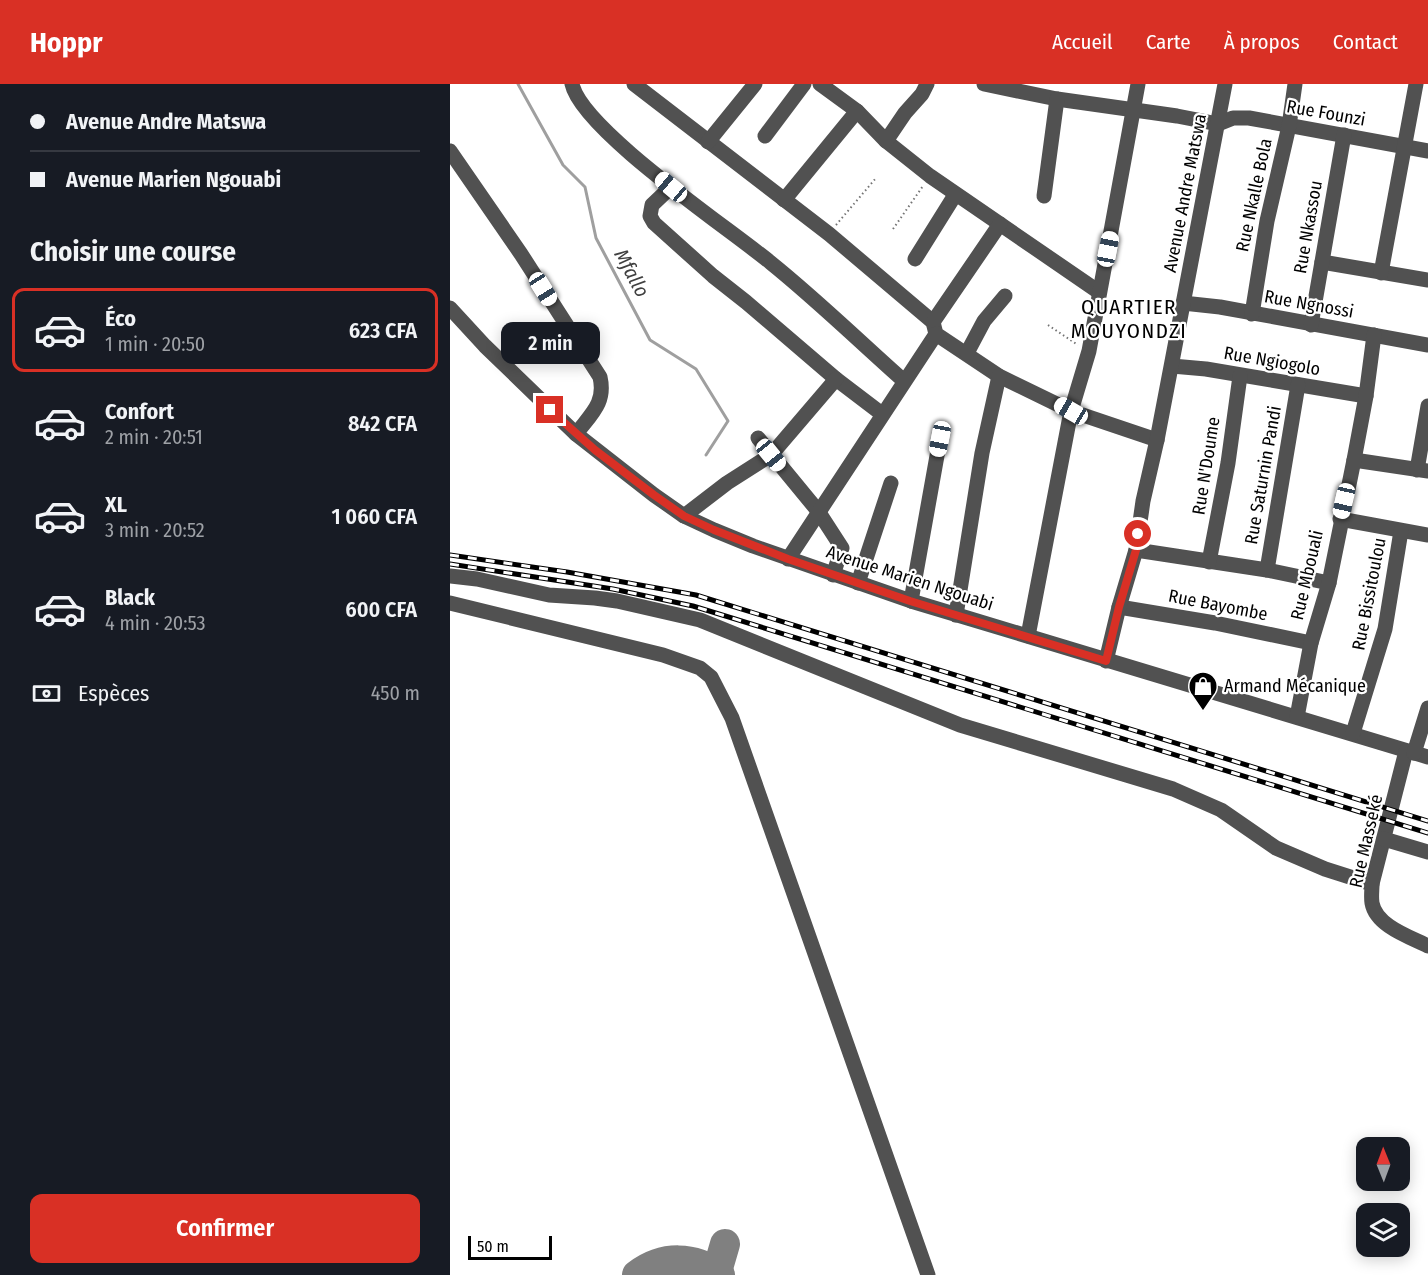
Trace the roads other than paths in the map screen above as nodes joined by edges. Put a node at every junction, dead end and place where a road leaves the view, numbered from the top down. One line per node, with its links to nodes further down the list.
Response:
1 (572, 84): 24 (street)
2 (634, 84): 20 (street)
3 (755, 84): 20 (street)
4 (804, 84): 18 (street)
5 (820, 84): 13 (street)
6 (927, 84): 19 (street)
7 (984, 84): 12 (street)
8 (1138, 84): 14 (street)
9 (1225, 84): 15 (street, Avenue Andre Matswa)
10 (1295, 84): 16 (street, Rue Nkalle Bola)
11 (1416, 84): 21 (street)
12 (1057, 99): 14 (street); 26 (street)
13 (857, 111): 19 (street); 27 (street)
14 (1133, 111): 15 (street); 33 (street)
15 (1218, 124): 16 (street, Rue Founzi); 35 (street, Avenue Andre Matswa)
16 (1289, 126): 17 (street, Rue Founzi); 37 (street, Rue Nkalle Bola)
17 (1344, 135): 21 (street, Rue Founzi); 30 (street, Rue Nkassou)
18 (765, 136)
19 (886, 141): 25 (street)
20 (708, 142): 27 (street)
21 (1406, 148): 23 (street, Rue Founzi); 31 (street)
22 (450, 151): 53 (street)
23 (1428, 151)
24 (671, 187): 46 (street); 47 (street)
25 (955, 195): 28 (street); 29 (street)
26 (1044, 196)
27 (784, 200): 39 (street)
28 (1000, 224): 33 (street); 39 (street)
29 (915, 259)
30 (1322, 262): 31 (street); 38 (street, Rue Nkassou)
31 (1381, 273): 32 (street)
32 (1428, 280)
33 (1099, 292): 51 (street)
34 (1005, 296): 42 (street)
35 (1183, 303): 37 (street, Rue Ngnossi); 43 (street, Avenue Andre Matswa)
36 (450, 308): 53 (street, Avenue Marien Ngouabi)
37 (1252, 314): 38 (street, Rue Ngnossi)
38 (1311, 325): 40 (street, Rue Ngnossi)
39 (935, 328): 42 (street); 47 (street)
40 (1374, 335): 41 (street, Rue Ngnossi); 49 (street, Rue Mbouali)
41 (1428, 345)
42 (967, 353): 44 (street)
43 (1172, 366): 45 (street, Rue Ngiogolo); 56 (street, Avenue Andre Matswa)
44 (999, 376): 51 (street); 77 (street)
45 (1240, 376): 48 (street, Rue Ngiogolo); 68 (street, Rue N'Doume)
46 (836, 379): 52 (street); 57 (street)
47 (904, 381): 52 (street)
48 (1298, 385): 49 (street, Rue Ngiogolo); 69 (street, Rue Saturnin Pandi)
49 (1366, 396): 58 (street, Rue Mbouali)
50 (1428, 408): 59 (street)
51 (1071, 411): 56 (street); 78 (street)
52 (882, 414): 61 (street)
53 (576, 434): 62 (street, Avenue Marien Ngouabi)
54 (758, 438): 57 (street)
55 (940, 439): 74 (street)
56 (1157, 440): 66 (street, Avenue Andre Matswa)
57 (771, 455): 61 (street); 62 (street)
58 (1354, 460): 59 (street); 63 (street, Rue Mbouali)
59 (1422, 471)
60 (891, 483): 72 (street)
61 (818, 511): 67 (street); 70 (street)
62 (684, 516): 67 (street, Avenue Marien Ngouabi)
63 (1340, 519): 64 (street); 73 (street, Rue Mbouali)
64 (1401, 531): 65 (street); 83 (street, Rue Bissitoulou)
65 (1428, 536)
66 (1136, 550): 68 (street); 76 (street, Avenue Andre Matswa)
67 (788, 559): 70 (street, Avenue Marien Ngouabi)
68 (1209, 562): 69 (street)
69 (1267, 570): 73 (street)
70 (833, 575): 72 (street, Avenue Marien Ngouabi)
71 (450, 576): 87 (street)
72 (858, 583): 74 (street, Avenue Marien Ngouabi)
73 (1329, 583): 79 (street, Rue Mbouali)
74 (910, 601): 77 (street, Avenue Marien Ngouabi)
75 (450, 603): 89 (street)
76 (1119, 607): 79 (street, Rue Bayombe); 80 (street, Avenue Andre Matswa)
77 (956, 615): 78 (street, Avenue Marien Ngouabi)
78 (1028, 636): 80 (street, Avenue Marien Ngouabi)
79 (1311, 643): 82 (street, Rue Mbouali)
80 (1106, 661): 82 (street, Avenue Marien Ngouabi)
81 (1428, 708): 84 (street, Rue Masseké)
82 (1297, 717): 83 (street, Avenue Marien Ngouabi)
83 (1353, 734): 84 (street, Avenue Marien Ngouabi)
84 (1416, 754): 85 (street, Rue Masseké)
85 (1384, 839): 86 (street); 87 (street, Rue Masseké)
86 (1428, 852)
87 (1372, 884): 88 (street, Rue Masseké)
88 (1428, 946)
89 (928, 1275)

